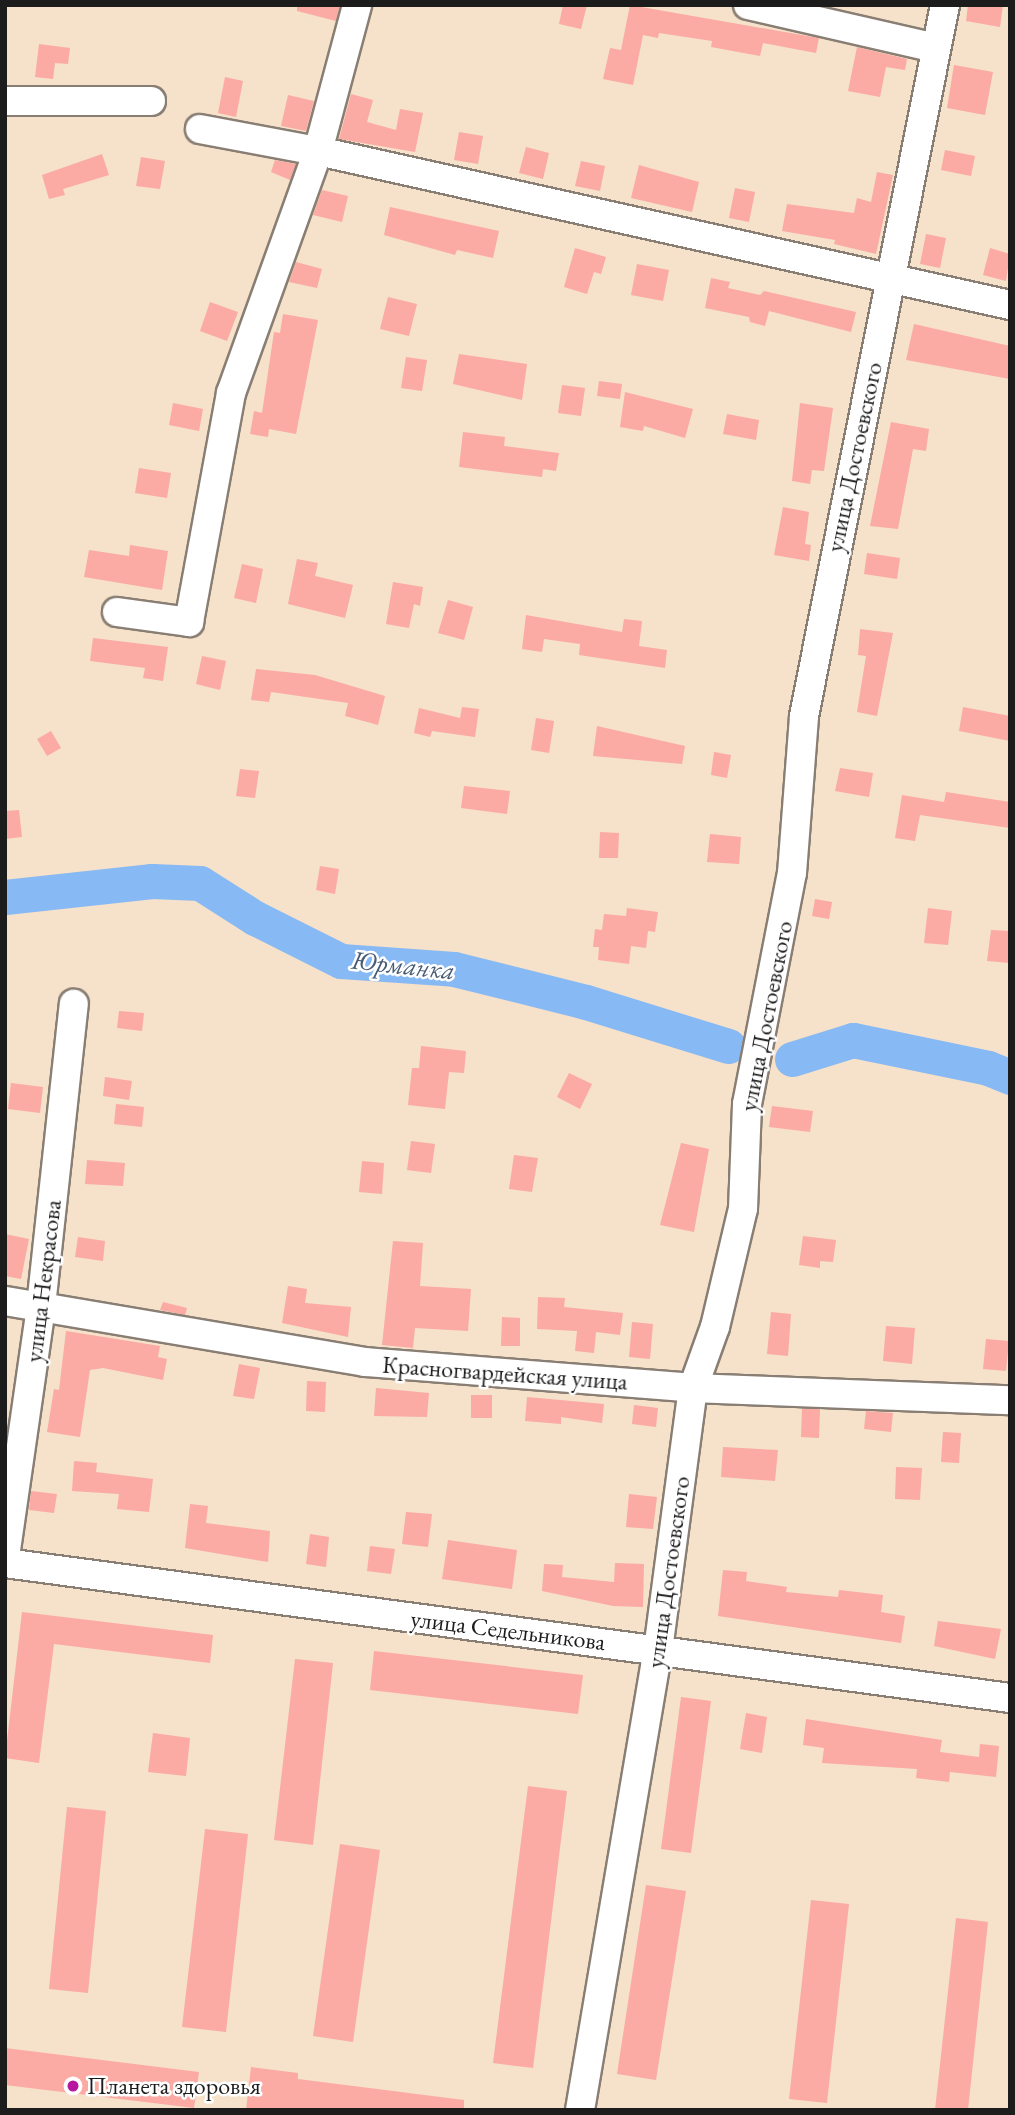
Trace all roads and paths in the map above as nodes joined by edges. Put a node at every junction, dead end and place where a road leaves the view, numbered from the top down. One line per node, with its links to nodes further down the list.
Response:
1 (357, 5): 8 (street)
2 (747, 5): 4 (street)
3 (945, 5): 4 (street, улица Достоевского)
4 (935, 48): 9 (street, улица Достоевского)
5 (151, 100): 6 (street)
6 (5, 101)
7 (201, 129): 8 (street)
8 (318, 151): 9 (street); 11 (street)
9 (892, 276): 10 (street); 15 (street, улица Достоевского)
10 (1010, 305)
11 (117, 612)
12 (74, 1004): 14 (street, улица Некрасова)
13 (5, 1301): 14 (street, Красногвардейская улица)
14 (41, 1306): 15 (street, Красногвардейская улица); 17 (street, улица Некрасова)
15 (693, 1388): 16 (street, Красногвардейская улица); 19 (street, улица Достоевского)
16 (1010, 1400)
17 (5, 1557)
18 (5, 1563): 19 (street, улица Седельникова)
19 (659, 1650): 20 (street, улица Седельникова); 21 (street, улица Достоевского)
20 (1010, 1698)
21 (580, 2110)

